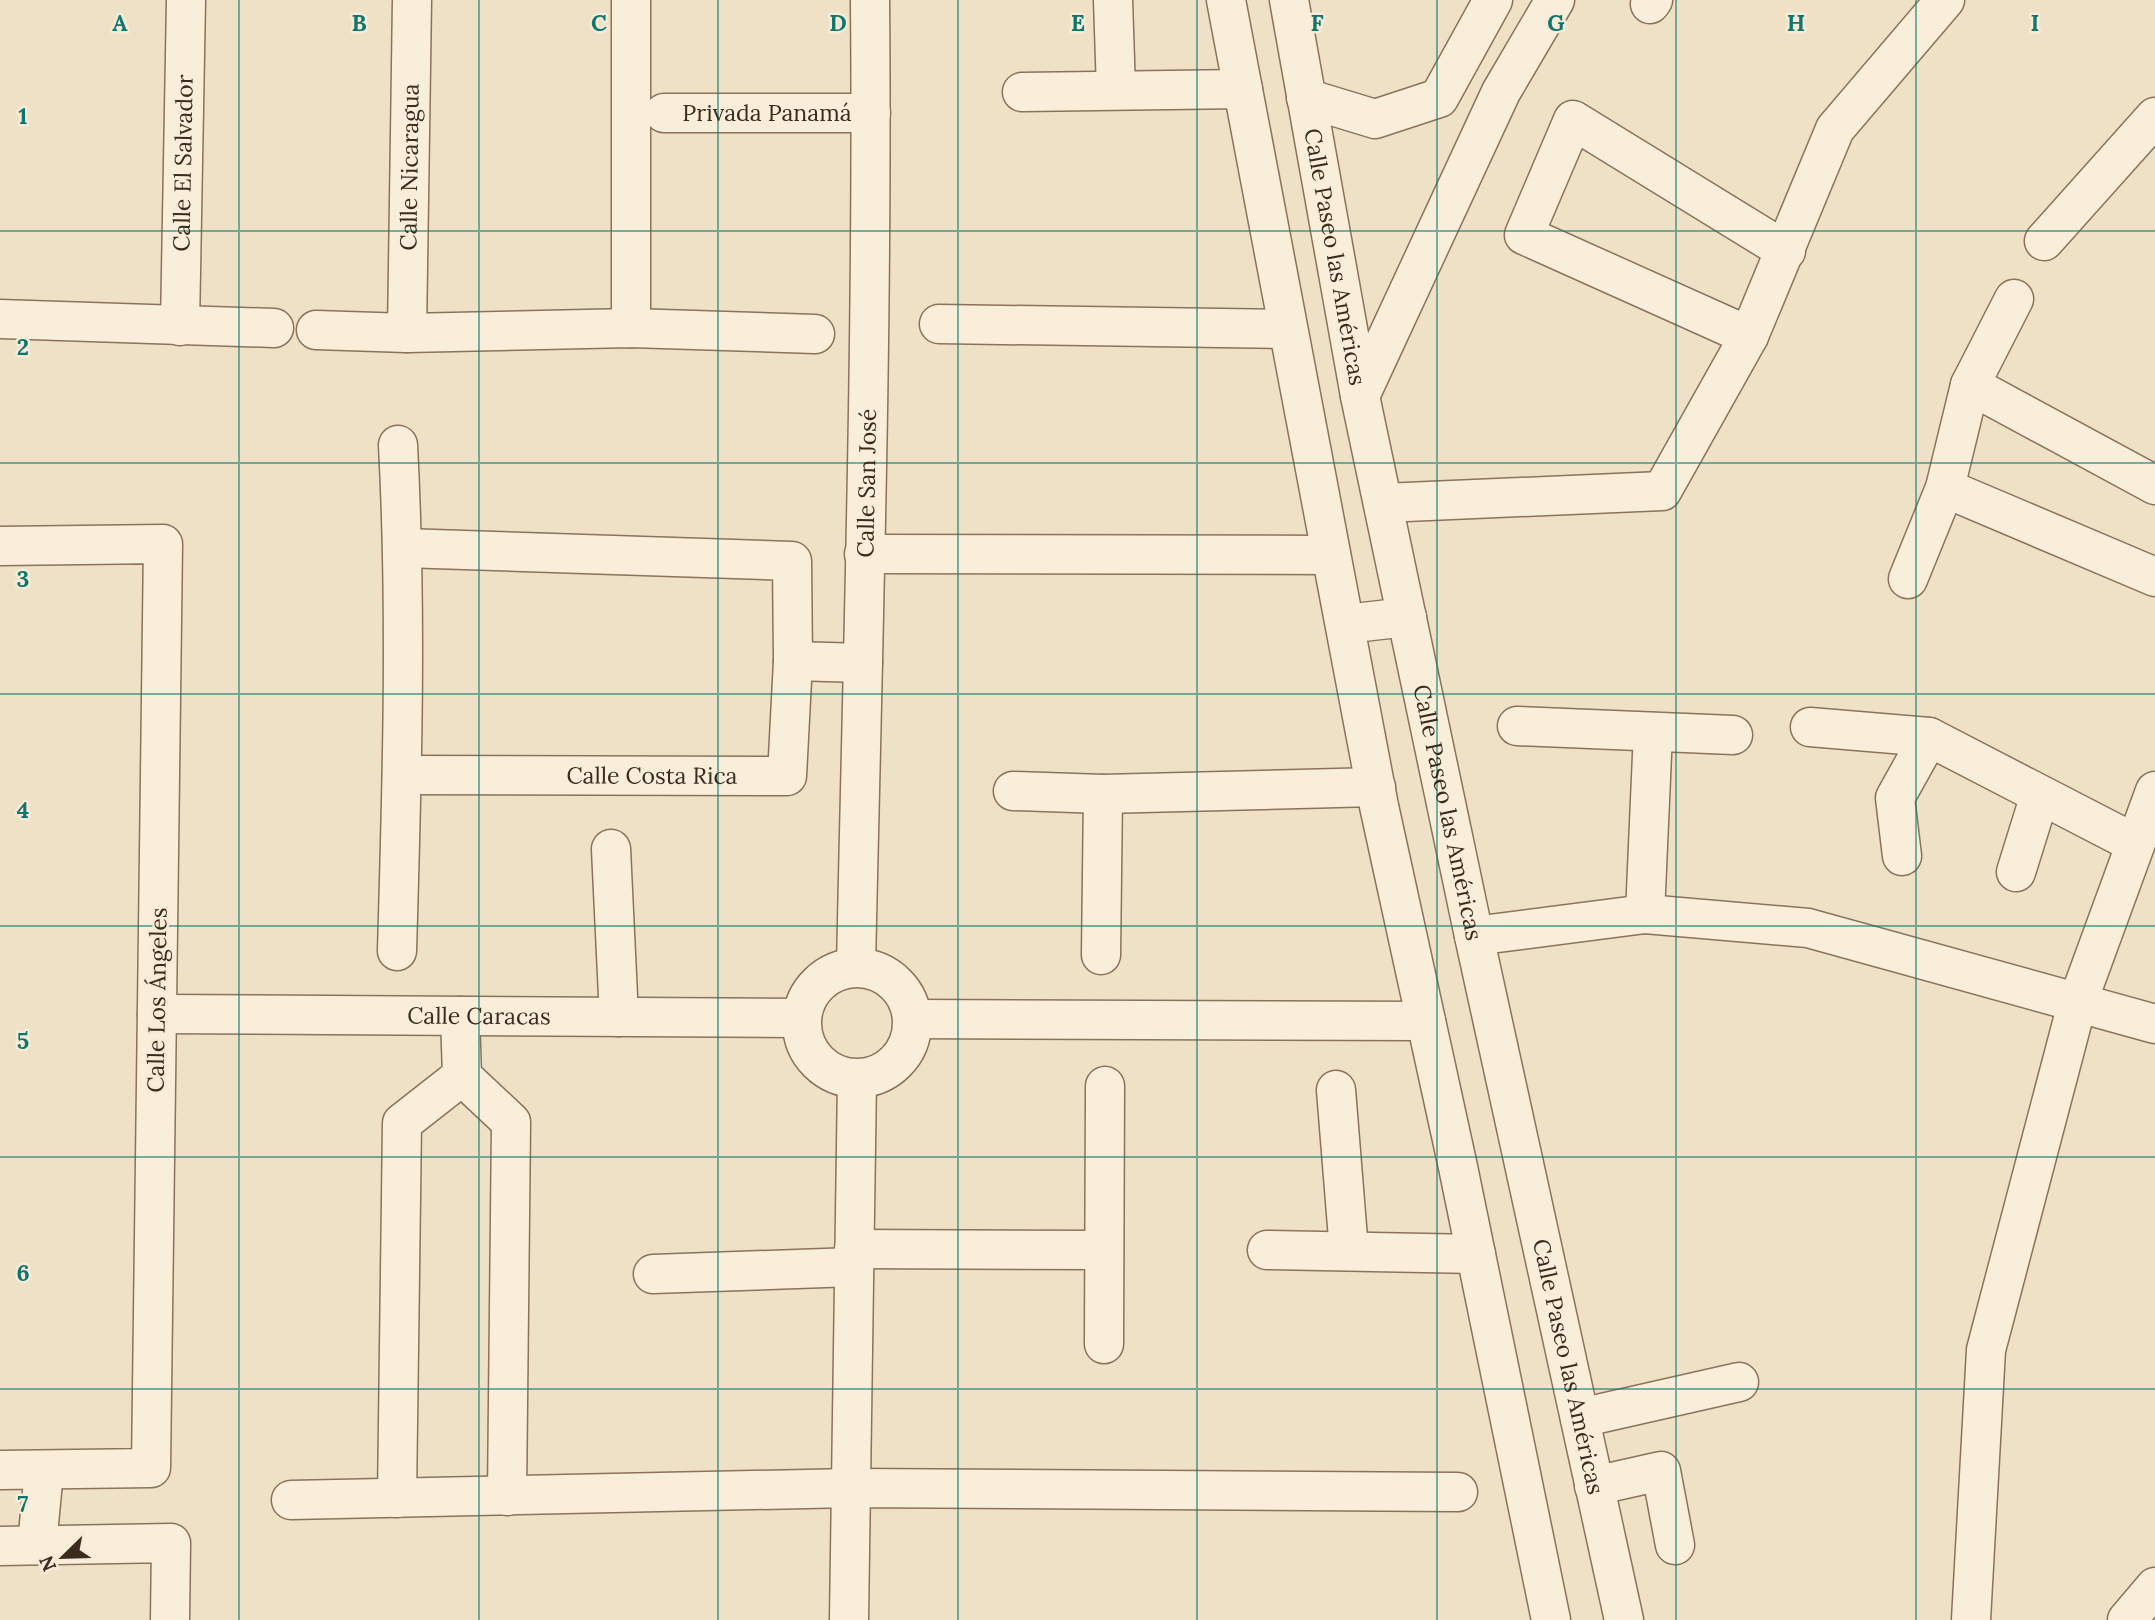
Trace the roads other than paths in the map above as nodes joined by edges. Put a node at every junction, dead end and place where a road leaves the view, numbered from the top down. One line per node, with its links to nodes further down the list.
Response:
1 (186, 0): 23 (street, Calle El Salvador)
2 (412, 0): 28 (street, Calle Nicaragua)
3 (631, 0): 25 (street)
4 (870, 0): 16 (street, Calle San José)
5 (1113, 0): 12 (street)
6 (1226, 0): 11 (street)
7 (1289, 0): 14 (street, Calle Paseo las Américas)
8 (1493, 0): 14 (street)
9 (1555, 0): 32 (street)
10 (1945, 0): 19 (street)
11 (1243, 89): 12 (street); 26 (street)
12 (1116, 90): 13 (street)
13 (1022, 92)
14 (1307, 98): 32 (street, Calle Paseo las Américas)
15 (664, 113): 16 (street, Privada Panamá)
16 (871, 113): 39 (street, Calle San José)
17 (2155, 117): 18 (street)
18 (2044, 241)
19 (1786, 251): 30 (street); 30 (street)
20 (2014, 299): 31 (street)
21 (0, 319): 23 (street)
22 (939, 324): 26 (street)
23 (180, 326): 24 (street)
24 (274, 328)
25 (631, 328): 28 (street); 29 (street)
26 (1288, 329): 40 (street)
27 (316, 330): 28 (street)
28 (407, 333)
29 (815, 334)
30 (1749, 335): 36 (street)
31 (1970, 386): 34 (street); 35 (street)
32 (1360, 396): 36 (street, Calle Paseo las Américas)
33 (398, 445): 38 (street)
34 (2155, 485)
35 (1945, 488): 41 (street); 42 (street)
36 (1383, 503): 43 (street, Calle Paseo las Américas)
37 (0, 546): 68 (street, Calle Los Ángeles)
38 (403, 548): 45 (street, Calle Costa Rica); 52 (street)
39 (864, 554): 40 (street); 46 (street, Calle San José)
40 (1331, 555): 44 (street)
41 (2155, 577)
42 (1908, 579)
43 (1407, 617): 44 (street); 63 (street, Calle Paseo las Américas)
44 (1345, 624): 53 (street)
45 (793, 661): 46 (street); 52 (street, Calle Costa Rica)
46 (863, 663): 66 (street, Calle San José)
47 (1517, 726): 49 (street)
48 (1810, 727): 51 (street)
49 (1653, 732): 50 (street); 62 (street)
50 (1733, 735)
51 (1929, 737): 57 (street); 60 (street)
52 (402, 775): 64 (street)
53 (1376, 787): 56 (street); 73 (street)
54 (2155, 790): 58 (street)
55 (1013, 791): 56 (street)
56 (1103, 794): 65 (street)
57 (2040, 794): 58 (street); 61 (street)
58 (2134, 843): 67 (street)
59 (611, 849): 70 (street)
60 (1902, 856)
61 (2017, 872)
62 (1645, 914): 63 (street); 67 (street)
63 (1474, 936): 87 (street, Calle Paseo las Américas)
64 (397, 951)
65 (1101, 955)
66 (856, 966): 71 (street); 72 (street)
67 (2077, 1004): 74 (street); 104 (street)
68 (157, 1014): 69 (street, Calle Caracas); 89 (street, Calle Los Ángeles)
69 (460, 1016): 70 (street, Calle Caracas); 75 (street)
70 (619, 1017): 71 (street, Calle Caracas)
71 (801, 1018): 76 (street)
72 (914, 1019): 73 (street); 76 (street)
73 (1426, 1021): 82 (street)
74 (2155, 1024)
75 (461, 1076): 93 (street); 94 (street)
76 (857, 1079): 83 (street)
77 (1105, 1086): 79 (street)
78 (1336, 1090): 81 (street)
79 (1104, 1250): 83 (street); 85 (street)
80 (1267, 1250): 81 (street)
81 (1349, 1251): 82 (street)
82 (1476, 1254): 102 (street)
83 (853, 1258): 84 (street); 91 (street)
84 (653, 1274)
85 (1104, 1344)
86 (1739, 1382): 87 (street)
87 (1580, 1418): 90 (street, Calle Paseo las Américas)
88 (0, 1470): 89 (street, Calle Los Ángeles)
89 (44, 1471): 96 (street)
90 (1594, 1486): 97 (street); 103 (street, Calle Paseo las Américas)
91 (851, 1488): 92 (street); 93 (street); 101 (street)
92 (1458, 1492)
93 (507, 1496): 94 (street)
94 (397, 1498): 95 (street)
95 (291, 1500)
96 (37, 1545): 98 (street); 100 (street)
97 (1675, 1545)
98 (0, 1546)
99 (2155, 1587): 105 (street)
100 (170, 1620)
101 (849, 1620)
102 (1551, 1620)
103 (1624, 1620)
104 (1971, 1620)
105 (2127, 1620)

